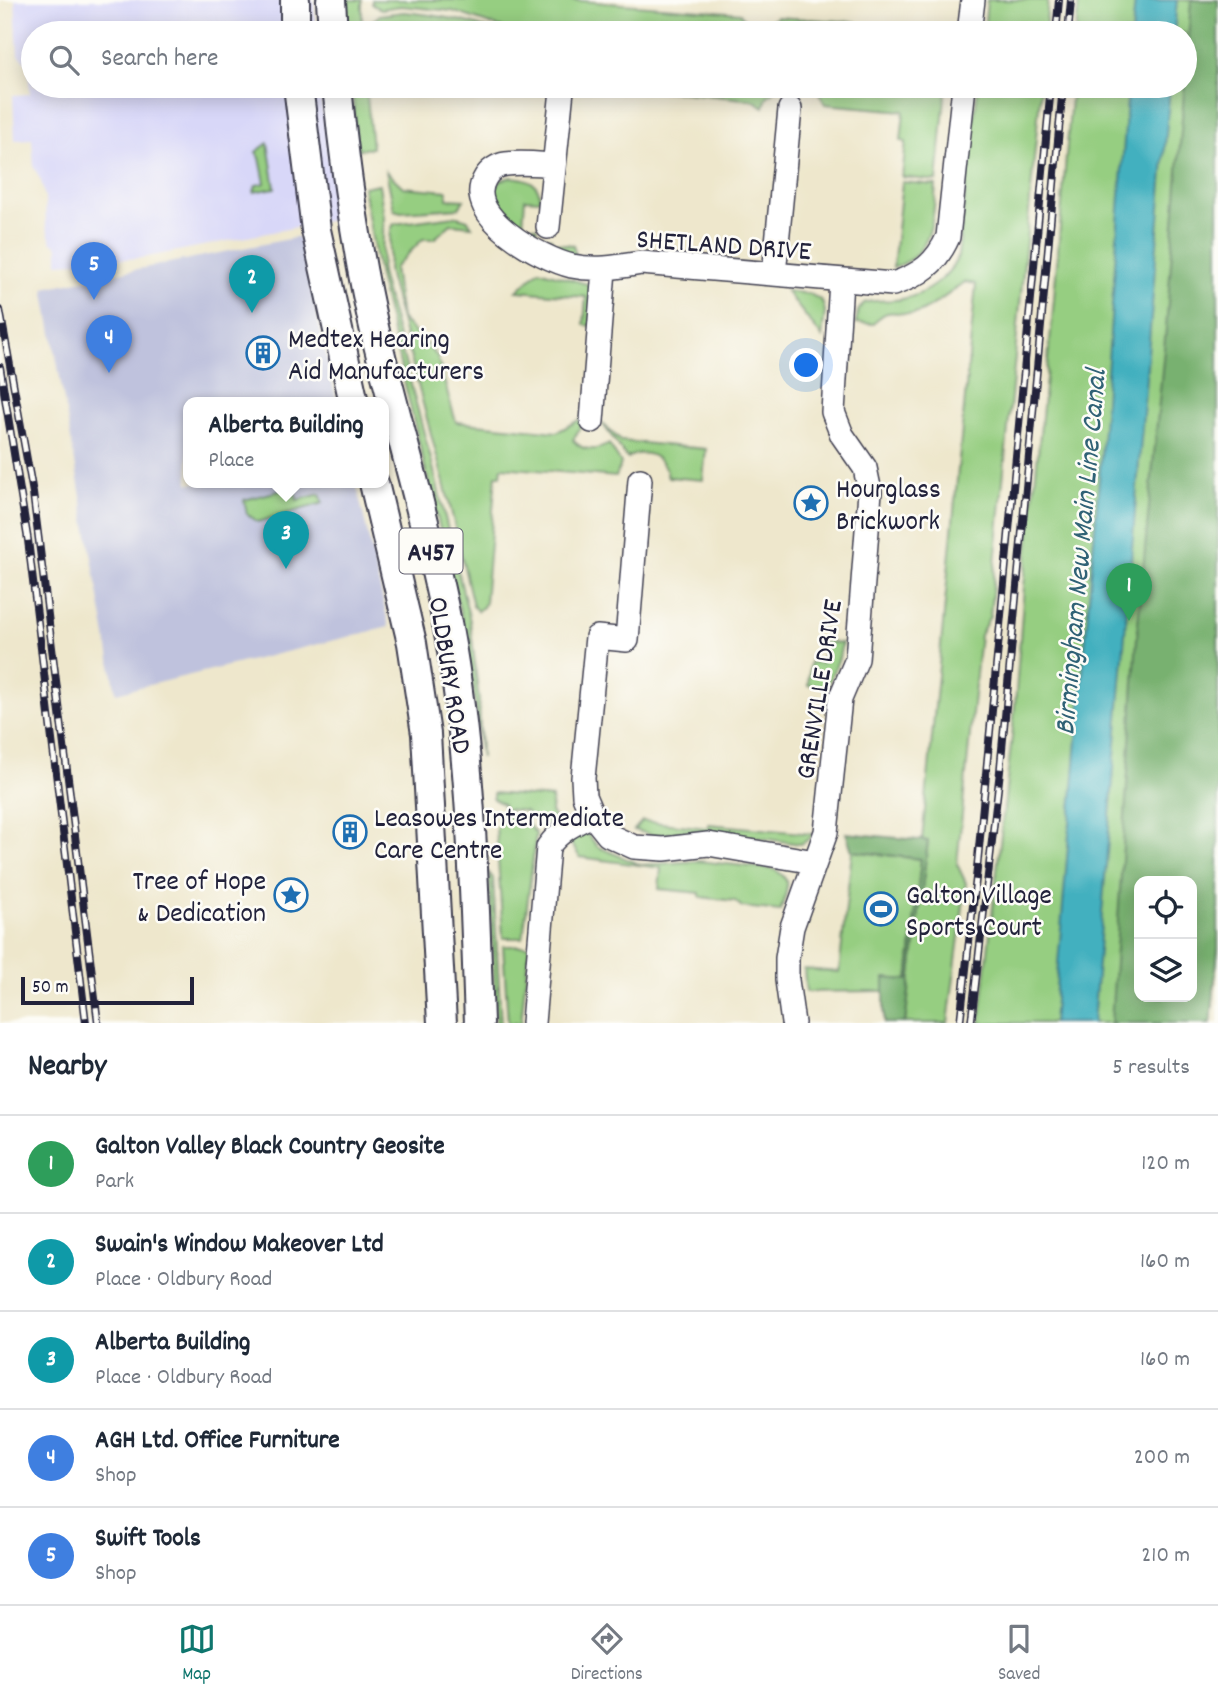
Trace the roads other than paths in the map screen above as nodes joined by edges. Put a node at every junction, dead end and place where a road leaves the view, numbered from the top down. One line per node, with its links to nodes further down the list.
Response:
1 (295, 0): 4 (main road)
2 (331, 0): 5 (main road)
3 (972, 0): 6 (street)
4 (295, 21)
5 (332, 21)
6 (970, 21)
7 (300, 98): 17 (main road)
8 (338, 98): 24 (main road, OLDBURY ROAD / A457)
9 (561, 98): 12 (street)
10 (963, 98): 16 (street, SHETLAND DRIVE)
11 (790, 110): 15 (street)
12 (554, 165): 13 (street); 14 (street)
13 (548, 227)
14 (604, 270): 15 (street, SHETLAND DRIVE); 18 (street)
15 (774, 274): 16 (street, SHETLAND DRIVE)
16 (841, 281): 22 (street, GRENVILLE DRIVE)
17 (353, 397)
18 (592, 421)
19 (640, 480): 21 (street)
20 (375, 488): 23 (main road, OLDBURY ROAD / A457)
21 (592, 815): 22 (street); 25 (street)
22 (815, 862): 26 (street, GRENVILLE DRIVE)
23 (442, 1023)
24 (479, 1023)
25 (533, 1023)
26 (793, 1023)

